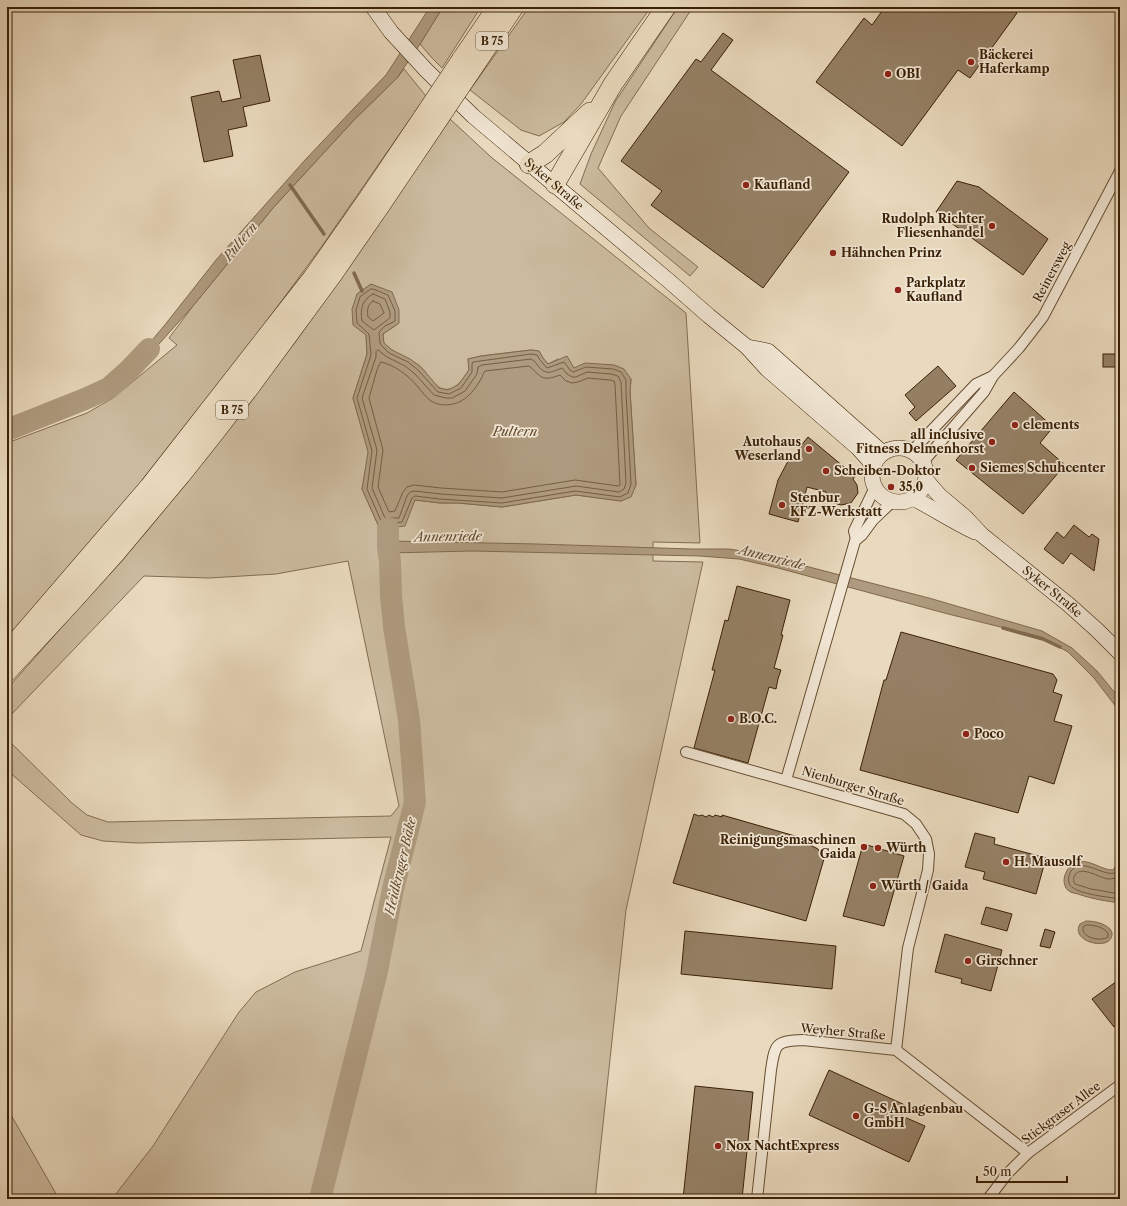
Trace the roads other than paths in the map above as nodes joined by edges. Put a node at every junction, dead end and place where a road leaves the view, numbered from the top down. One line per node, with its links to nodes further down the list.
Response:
1 (373, 7): 8 (main road, Syker Straße)
2 (497, 7): 5 (highway, B 75)
3 (514, 7): 5 (highway, B 75)
4 (666, 7): 6 (highway)
5 (466, 67): 7 (highway, B 75, bridge)
6 (603, 101): 8 (highway); 10 (highway)
7 (427, 123): 23 (highway, B 75); 25 (highway, B 75)
8 (530, 164): 10 (main road, Syker Straße)
9 (1120, 172): 12 (street, Reinersweg)
10 (554, 184): 11 (main road, Syker Straße)
11 (747, 347): 14 (main road, Syker Straße); 16 (main road, Syker Straße)
12 (993, 376): 13 (street, Reinersweg); 15 (street, Reinersweg)
13 (912, 451): 14 (main road); 15 (main road)
14 (883, 453): 16 (main road)
15 (922, 462): 17 (main road)
16 (873, 467): 18 (main road)
17 (926, 480): 19 (main road); 21 (main road, Syker Straße)
18 (875, 487): 20 (main road); 22 (street, Nienburger Straße)
19 (913, 498): 20 (main road); 21 (main road, Syker Straße)
20 (893, 501): 22 (street, Nienburger Straße)
21 (982, 535): 24 (main road, Syker Straße)
22 (856, 539): 27 (street, Nienburger Straße)
23 (7, 652)
24 (1120, 653)
25 (7, 672)
26 (686, 752): 27 (street, Nienburger Straße)
27 (786, 780): 28 (street, Nienburger Straße)
28 (896, 1050): 30 (street, Weyher Straße); 31 (street, Weyher Straße)
29 (1120, 1085): 30 (street, Stickgraser Allee)
30 (1028, 1153): 32 (street, Stickgraser Allee)
31 (757, 1199)
32 (988, 1199)

